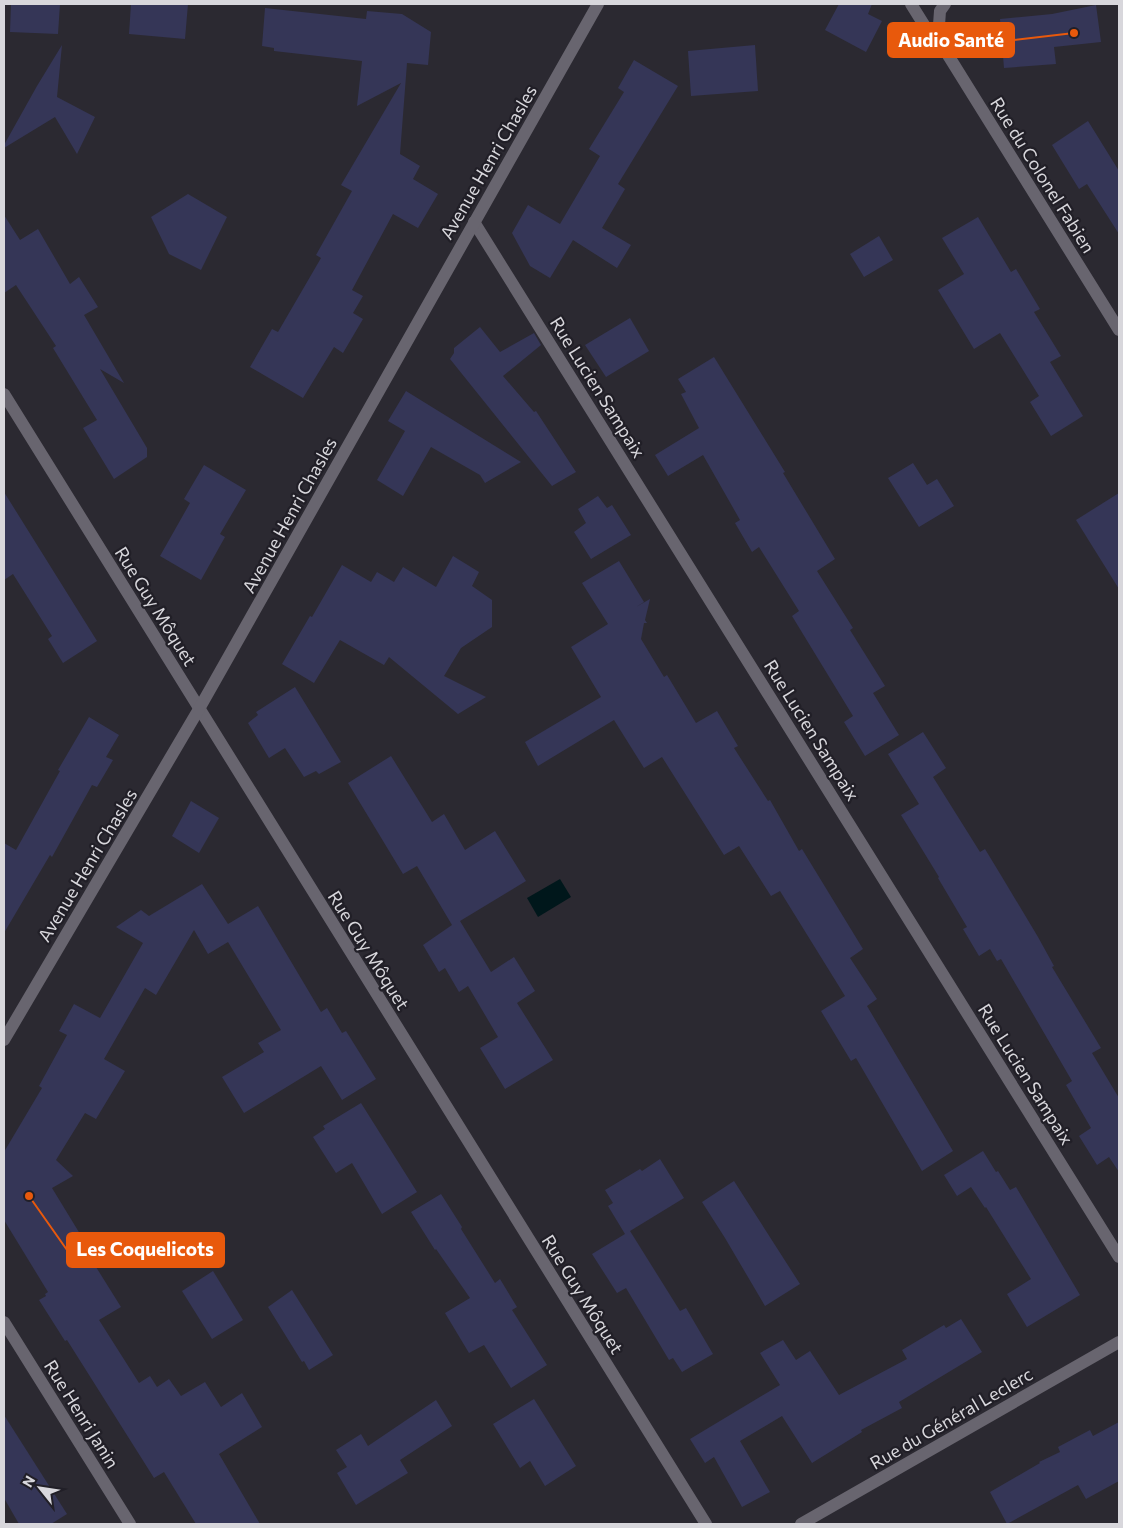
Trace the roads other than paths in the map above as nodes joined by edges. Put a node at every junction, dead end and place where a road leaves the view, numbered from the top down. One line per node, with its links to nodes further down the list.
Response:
1 (598, 4): 5 (street, Avenue Henri Chasles)
2 (911, 4): 4 (street, Rue du Colonel Fabien)
3 (944, 4): 4 (street)
4 (938, 38): 6 (street, Rue du Colonel Fabien)
5 (474, 222): 8 (street, Avenue Henri Chasles); 10 (street, Rue Lucien Sampaix)
6 (1119, 330)
7 (4, 394): 8 (street, Rue Guy Môquet)
8 (199, 709): 9 (street, Avenue Henri Chasles); 14 (street, Rue Guy Môquet)
9 (4, 1040)
10 (1119, 1258)
11 (4, 1322): 13 (street, Rue Henri Janin)
12 (1119, 1342): 15 (street, Rue du Général Leclerc)
13 (130, 1524)
14 (706, 1524)
15 (801, 1524)

